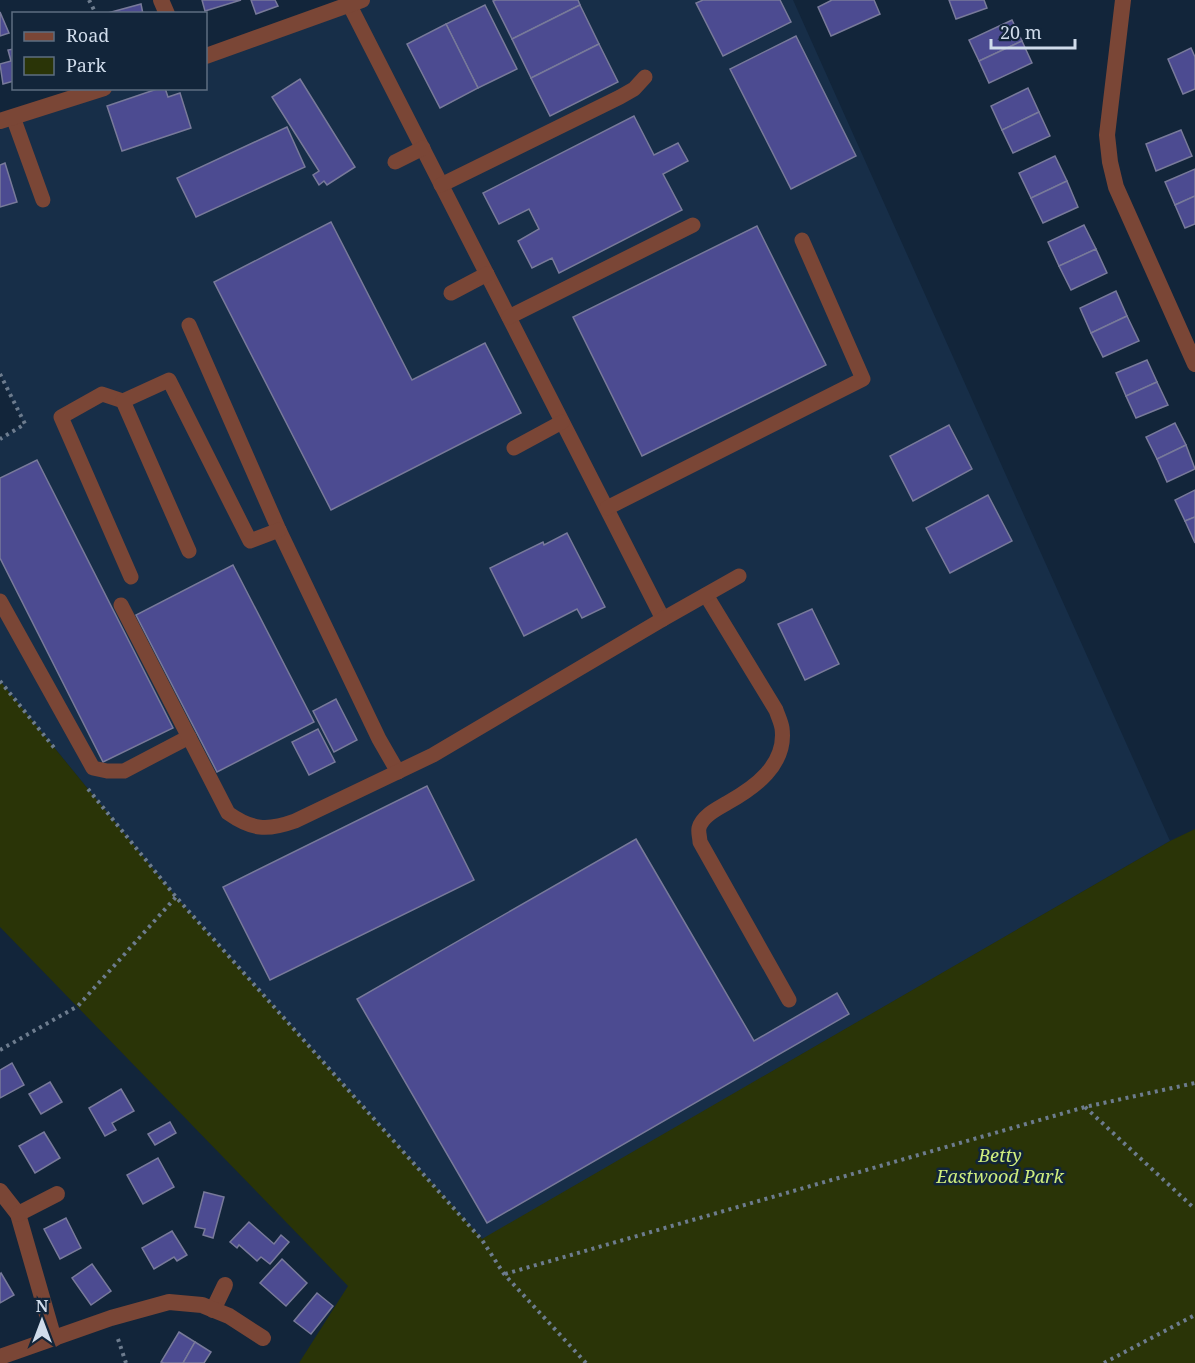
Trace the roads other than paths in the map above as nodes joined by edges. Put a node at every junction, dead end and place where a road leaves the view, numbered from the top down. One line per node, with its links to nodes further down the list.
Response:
1 (1123, 0): 17 (street)
2 (356, 3): 3 (street); 7 (lane)
3 (207, 56)
4 (645, 77): 9 (lane)
5 (98, 90): 6 (street)
6 (6, 119): 10 (lane)
7 (423, 148): 8 (lane); 9 (lane)
8 (395, 162)
9 (441, 185): 13 (lane)
10 (43, 200)
11 (693, 225): 15 (lane)
12 (802, 240): 21 (lane)
13 (487, 274): 14 (lane); 15 (lane)
14 (451, 293)
15 (509, 317): 19 (lane)
16 (189, 325): 22 (lane)
17 (1195, 364)
18 (123, 401): 22 (lane); 23 (lane); 25 (lane)
19 (562, 422): 20 (lane); 21 (lane)
20 (514, 448)
21 (607, 508): 29 (lane)
22 (279, 530): 31 (lane)
23 (189, 551)
24 (739, 576): 26 (lane)
25 (131, 577)
26 (706, 595): 29 (lane); 32 (lane)
27 (0, 601): 30 (lane)
28 (121, 605): 30 (lane)
29 (663, 619): 31 (lane)
30 (189, 737): 31 (lane)
31 (399, 772)
32 (789, 1000)
33 (0, 1191): 35 (street)
34 (57, 1194): 35 (street)
35 (18, 1214): 39 (street)
36 (225, 1285): 37 (street)
37 (213, 1310): 38 (street); 39 (street)
38 (263, 1338)
39 (54, 1339): 40 (street)
40 (0, 1357)

